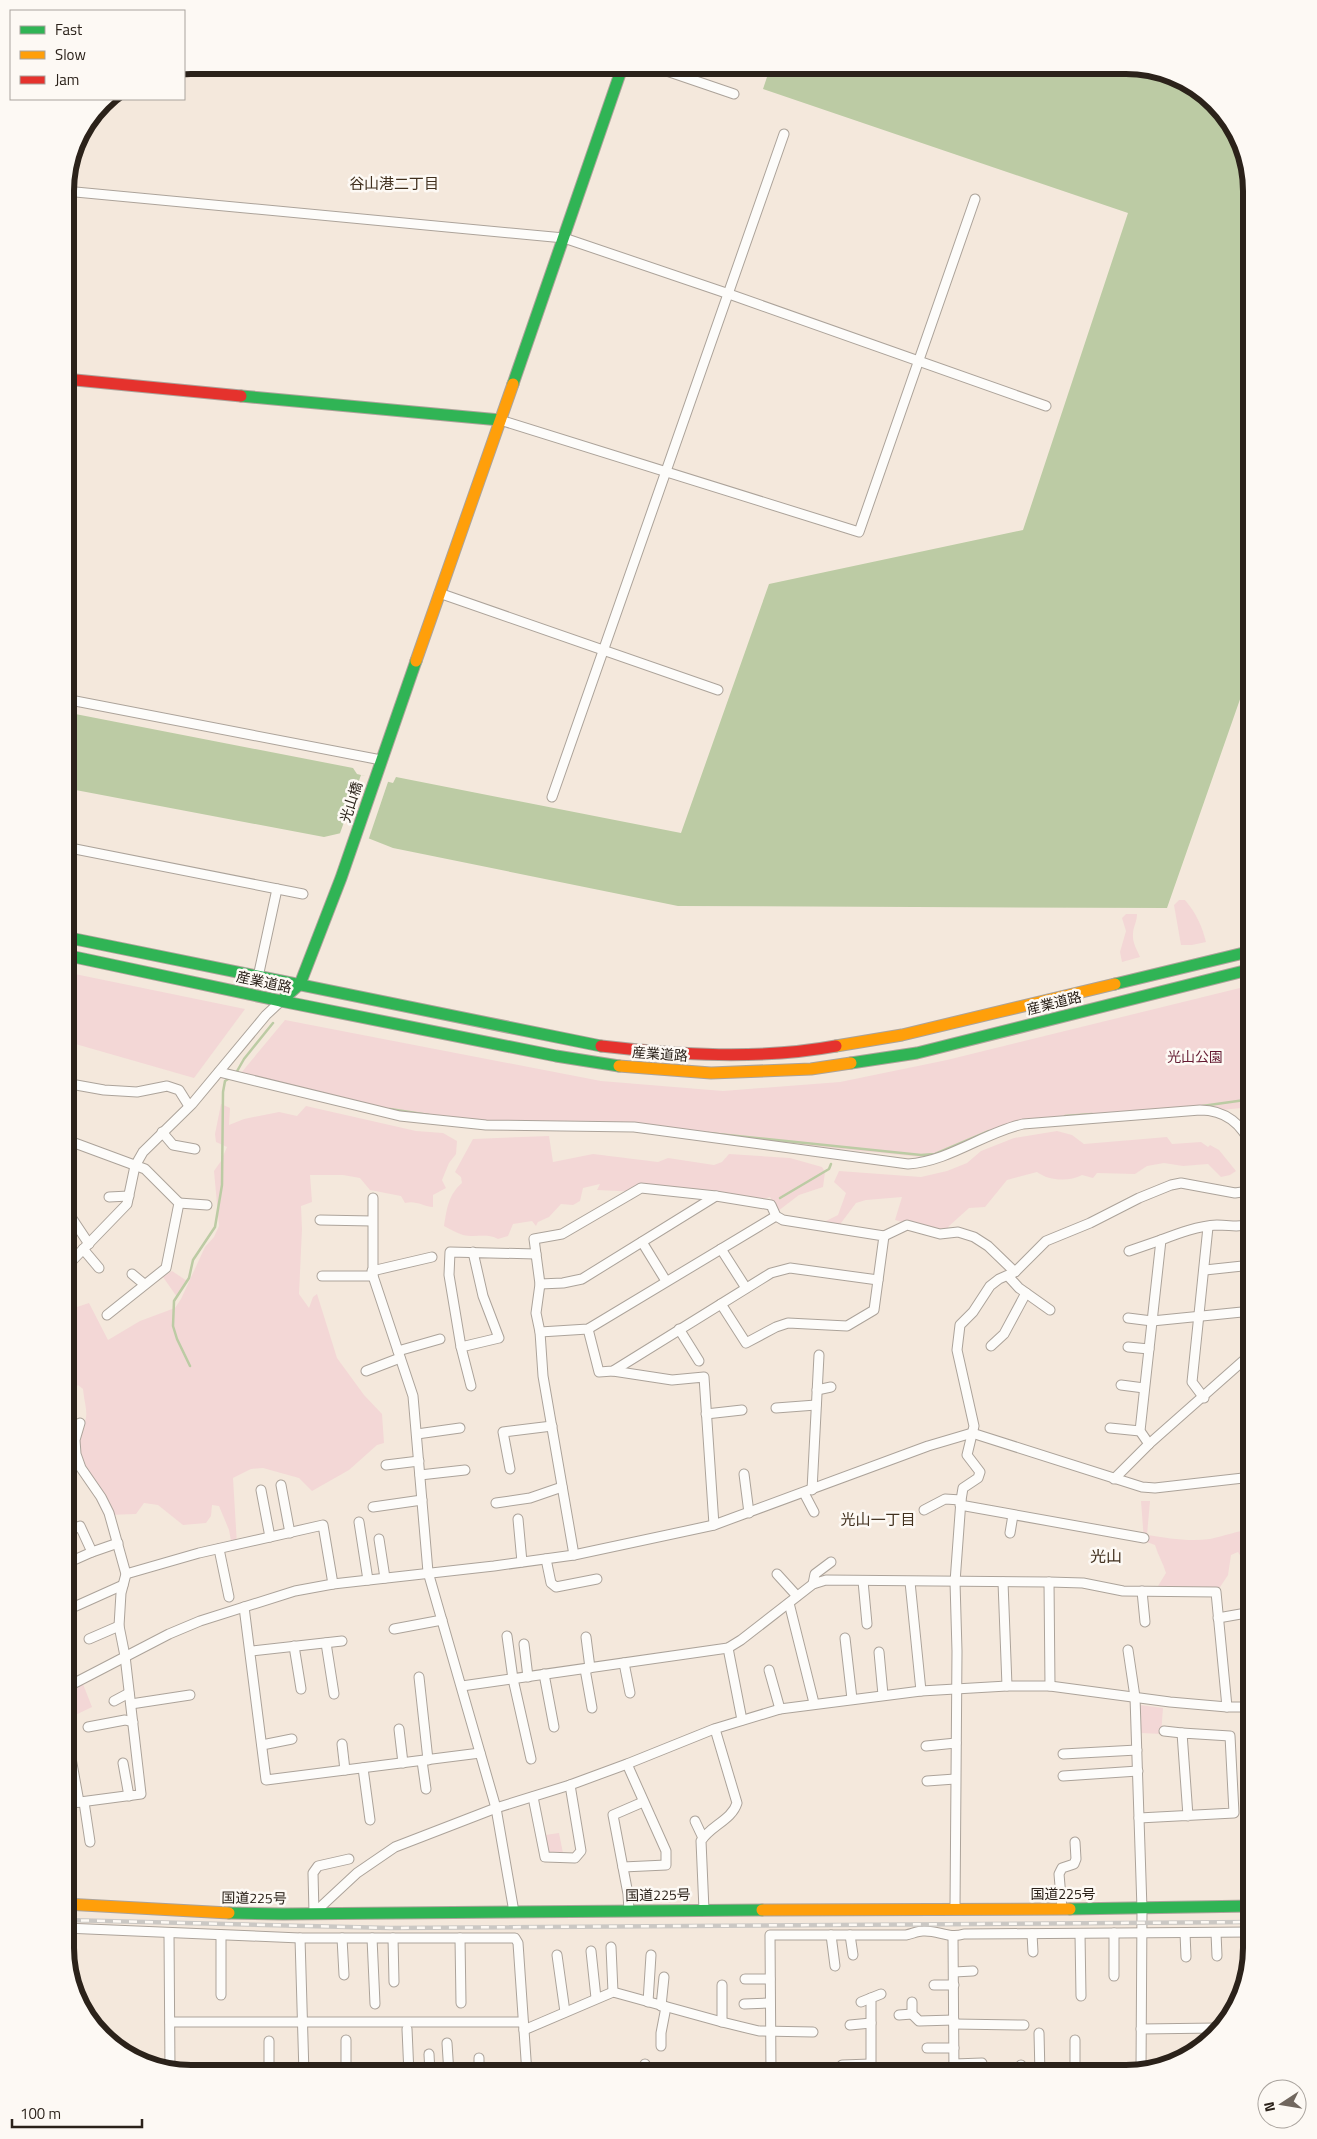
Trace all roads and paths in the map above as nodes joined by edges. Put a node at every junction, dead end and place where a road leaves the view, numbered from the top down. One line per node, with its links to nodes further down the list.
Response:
1 (621, 74): 7 (main road, 光山橋)
2 (675, 74): 3 (street)
3 (734, 94)
4 (784, 134): 8 (street)
5 (74, 192): 7 (street)
6 (975, 199): 9 (street)
7 (564, 238): 8 (street); 12 (main road, 光山橋)
8 (728, 294): 9 (street); 13 (street)
9 (918, 362): 11 (street); 13 (street)
10 (74, 380): 12 (main road)
11 (1046, 406)
12 (500, 420): 13 (street); 14 (main road, 光山橋)
13 (666, 472): 15 (street)
14 (439, 593): 15 (street); 18 (main road, 光山橋)
15 (604, 651): 16 (street); 19 (street)
16 (718, 690)
17 (74, 701): 18 (street)
18 (379, 765): 28 (main road, 光山橋)
19 (552, 797)
20 (74, 849): 21 (street)
21 (277, 889): 22 (street); 27 (street)
22 (303, 894)
23 (74, 939): 27 (main road, 産業道路)
24 (1243, 953): 28 (main road, 産業道路)
25 (74, 956): 29 (main road, 産業道路)
26 (1243, 971): 29 (main road, 産業道路)
27 (258, 977): 28 (main road, 産業道路)
28 (300, 984): 29 (main road)
29 (281, 1001): 30 (street)
30 (227, 1074): 32 (street); 33 (street)
31 (74, 1085): 32 (street)
32 (189, 1106): 34 (street)
33 (1243, 1131)
34 (162, 1132): 36 (street); 37 (street)
35 (74, 1143): 37 (street)
36 (195, 1150)
37 (135, 1166): 39 (street); 43 (street)
38 (1243, 1191): 66 (street)
39 (129, 1196): 41 (street); 54 (street)
40 (716, 1196): 45 (street); 53 (street); 58 (street)
41 (109, 1197)
42 (373, 1198): 47 (street)
43 (179, 1202): 44 (street); 70 (street)
44 (207, 1205)
45 (776, 1216): 51 (street); 55 (street)
46 (320, 1220): 47 (street)
47 (372, 1221): 64 (street)
48 (74, 1224): 54 (street)
49 (1208, 1227): 50 (street); 52 (street); 63 (street)
50 (1243, 1227)
51 (884, 1236): 66 (street); 68 (street)
52 (1161, 1240): 56 (street); 80 (street)
53 (642, 1242): 69 (street); 71 (street)
54 (86, 1246): 60 (street); 62 (street)
55 (721, 1249): 69 (street); 72 (street)
56 (1129, 1251)
57 (473, 1252): 58 (street); 86 (street); 86 (street)
58 (536, 1254): 71 (street)
59 (432, 1257): 64 (street)
60 (74, 1259)
61 (1243, 1266): 63 (street)
62 (99, 1268)
63 (1205, 1270): 79 (street)
64 (373, 1273): 67 (street); 89 (street)
65 (132, 1274): 70 (street)
66 (1011, 1274): 73 (street); 110 (street)
67 (322, 1276)
68 (878, 1280): 72 (street); 74 (street)
69 (666, 1281): 81 (street)
70 (144, 1284): 77 (street)
71 (540, 1284): 83 (street)
72 (746, 1288): 74 (street)
73 (1026, 1293): 75 (street); 85 (street)
74 (721, 1304): 82 (street)
75 (1050, 1310)
76 (1243, 1312): 79 (street)
77 (107, 1315)
78 (1128, 1318): 80 (street)
79 (1200, 1318): 80 (street); 100 (street)
80 (1152, 1321): 88 (street)
81 (588, 1328): 83 (street); 94 (street)
82 (679, 1329): 91 (street); 94 (street)
83 (540, 1332): 106 (street)
84 (440, 1339): 89 (street)
85 (991, 1346)
86 (461, 1347): 95 (street)
87 (1128, 1347): 88 (street)
88 (1149, 1349): 98 (street)
89 (399, 1355): 93 (street); 111 (street)
90 (818, 1355): 99 (street)
91 (699, 1361)
92 (1243, 1361): 100 (street)
93 (366, 1371)
94 (613, 1371): 104 (street)
95 (471, 1386)
96 (1122, 1386): 98 (street)
97 (831, 1387): 99 (street)
98 (1144, 1388): 109 (street)
99 (817, 1390): 101 (street)
100 (1204, 1398): 112 (street)
101 (816, 1405): 102 (street); 124 (street)
102 (776, 1408)
103 (742, 1410): 104 (street)
104 (706, 1414): 135 (street)
105 (80, 1423): 142 (street)
106 (552, 1426): 115 (street); 122 (street)
107 (460, 1428): 111 (street)
108 (1110, 1428): 109 (street)
109 (1140, 1431): 112 (street)
110 (972, 1433): 120 (street); 124 (street); 126 (street)
111 (417, 1434): 113 (street)
112 (1149, 1444): 120 (street)
113 (419, 1461): 114 (street); 118 (street)
114 (386, 1464)
115 (510, 1469)
116 (465, 1470): 118 (street)
117 (744, 1474): 131 (street)
118 (420, 1475): 125 (street)
119 (1243, 1478): 120 (street)
120 (1114, 1479)
121 (280, 1485): 137 (street)
122 (562, 1487): 127 (street); 145 (street)
123 (261, 1490): 139 (street)
124 (808, 1492): 130 (street); 131 (street)
125 (422, 1500): 128 (street); 150 (street)
126 (960, 1502): 129 (street); 132 (street); 158 (street)
127 (496, 1503)
128 (373, 1507)
129 (924, 1510)
130 (814, 1512)
131 (749, 1513): 135 (street)
132 (1013, 1514): 138 (street); 140 (street)
133 (518, 1518): 148 (street)
134 (359, 1522): 155 (street)
135 (714, 1525): 145 (street)
136 (74, 1529): 144 (street)
137 (290, 1532): 139 (street); 161 (street)
138 (1010, 1533)
139 (270, 1537): 143 (street)
140 (1144, 1538)
141 (379, 1539): 153 (street)
142 (118, 1543): 144 (street); 151 (street)
143 (219, 1549): 151 (street); 166 (street)
144 (92, 1552): 147 (street)
145 (574, 1555): 146 (street)
146 (546, 1559): 148 (street); 154 (street)
147 (74, 1560)
148 (522, 1562): 150 (street)
149 (831, 1562): 162 (street)
150 (428, 1572): 153 (street); 172 (street)
151 (126, 1574): 163 (street)
152 (777, 1574): 165 (street)
153 (385, 1578): 155 (street)
154 (597, 1579)
155 (368, 1580): 161 (street)
156 (863, 1581): 157 (street); 162 (street); 174 (street)
157 (910, 1582): 158 (street); 203 (street)
158 (956, 1582): 159 (street); 201 (street)
159 (1003, 1582): 160 (street); 199 (street)
160 (1049, 1582): 164 (street); 200 (street)
161 (333, 1584): 169 (street)
162 (813, 1584): 165 (street)
163 (123, 1585): 168 (street); 175 (street)
164 (1142, 1591): 171 (street); 173 (street)
165 (797, 1596): 167 (street)
166 (229, 1597)
167 (789, 1602): 185 (street); 212 (street)
168 (74, 1607)
169 (244, 1607): 187 (street); 189 (street)
170 (1243, 1614): 171 (street)
171 (1218, 1618): 214 (street)
172 (442, 1620): 176 (street); 198 (street)
173 (1145, 1622)
174 (867, 1624)
175 (119, 1626): 180 (street); 189 (street)
176 (394, 1629)
177 (507, 1636): 196 (street)
178 (586, 1637): 191 (street)
179 (845, 1638): 210 (street)
180 (89, 1639)
181 (342, 1641): 182 (street)
182 (326, 1643): 184 (street); 206 (street)
183 (524, 1644): 195 (street)
184 (294, 1646): 187 (street); 202 (street)
185 (728, 1648): 190 (street); 218 (street)
186 (1128, 1650): 209 (street)
187 (251, 1651): 229 (street)
188 (879, 1652): 208 (street)
189 (125, 1656): 197 (street); 204 (street)
190 (624, 1663): 191 (street); 205 (street)
191 (588, 1668): 193 (street); 216 (street)
192 (770, 1670): 217 (street)
193 (544, 1674): 195 (street); 221 (street)
194 (419, 1677): 235 (street)
195 (528, 1677): 196 (street)
196 (513, 1679): 198 (street); 234 (street)
197 (74, 1683)
198 (462, 1686): 232 (street)
199 (1007, 1686): 200 (street); 201 (street)
200 (1050, 1686): 209 (street)
201 (956, 1688): 203 (street); 227 (street)
202 (301, 1689)
203 (921, 1691): 208 (street)
204 (129, 1693): 211 (street); 213 (street)
205 (630, 1693)
206 (334, 1694)
207 (190, 1695): 213 (street)
208 (883, 1695): 210 (street)
209 (1135, 1697): 214 (street); 231 (street)
210 (852, 1699): 212 (street)
211 (114, 1701)
212 (814, 1703): 217 (street)
213 (131, 1704): 219 (street)
214 (1227, 1707): 215 (street)
215 (1243, 1707)
216 (592, 1708)
217 (780, 1709): 218 (street)
218 (742, 1720): 223 (street)
219 (133, 1722): 220 (street); 248 (street)
220 (88, 1727)
221 (554, 1727)
222 (399, 1729): 237 (street)
223 (715, 1729): 238 (street); 258 (street)
224 (1164, 1730): 225 (street)
225 (1182, 1732): 254 (street); 254 (street)
226 (292, 1739): 229 (street)
227 (956, 1743): 230 (street); 244 (street)
228 (342, 1744): 241 (street)
229 (262, 1745): 241 (street)
230 (926, 1746)
231 (1137, 1750): 233 (street); 242 (street)
232 (480, 1753): 235 (street); 253 (street)
233 (1063, 1754)
234 (531, 1759)
235 (425, 1760): 237 (street); 247 (street)
236 (123, 1763): 248 (street)
237 (403, 1763): 239 (street)
238 (627, 1764): 246 (street); 251 (street)
239 (363, 1768): 241 (street); 256 (street)
240 (74, 1769): 250 (street)
241 (345, 1770)
242 (1138, 1771): 243 (street); 255 (street)
243 (1063, 1776)
244 (955, 1779): 245 (street); 265 (street)
245 (927, 1781)
246 (570, 1785): 249 (street); 249 (street)
247 (426, 1790)
248 (129, 1796): 250 (street)
249 (533, 1796): 253 (street)
250 (81, 1802): 252 (street); 259 (street)
251 (643, 1802): 262 (street); 262 (street)
252 (74, 1803)
253 (496, 1808): 270 (street); 271 (street)
254 (1188, 1816): 255 (street)
255 (1139, 1818): 266 (street)
256 (370, 1820)
257 (695, 1821): 258 (street)
258 (703, 1838): 267 (street)
259 (90, 1842)
260 (1075, 1842): 268 (street)
261 (349, 1859): 271 (street)
262 (623, 1867): 269 (street)
263 (74, 1904): 271 (main road, 国道225号)
264 (1243, 1906): 266 (main road, 国道225号)
265 (955, 1908): 267 (main road, 国道225号); 268 (main road, 国道225号)
266 (1142, 1909): 268 (main road, 国道225号); 274 (street)
267 (704, 1910): 269 (main road, 国道225号)
268 (1062, 1910)
269 (629, 1911): 270 (main road, 国道225号)
270 (514, 1912): 271 (main road, 国道225号)
271 (314, 1913)
272 (74, 1929): 277 (street)
273 (1243, 1932): 276 (street)
274 (1142, 1933): 275 (street); 280 (street); 336 (street)
275 (1185, 1933): 276 (street); 297 (street)
276 (1216, 1933): 296 (street)
277 (169, 1934): 281 (street); 328 (street)
278 (1032, 1934): 279 (street); 284 (street); 292 (street)
279 (1080, 1934): 280 (street); 313 (street)
280 (1114, 1934): 302 (street)
281 (221, 1935): 285 (street); 312 (street)
282 (831, 1935): 283 (street); 298 (street); 305 (street)
283 (850, 1935): 284 (street); 295 (street)
284 (953, 1937): 300 (street)
285 (300, 1938): 286 (street); 327 (street)
286 (342, 1938): 287 (street); 301 (street)
287 (372, 1938): 288 (street); 321 (street)
288 (393, 1938): 289 (street); 306 (street)
289 (460, 1938): 319 (street); 333 (street)
290 (611, 1947): 310 (street)
291 (591, 1951): 314 (street)
292 (1033, 1952)
293 (557, 1955): 324 (street)
294 (650, 1955): 316 (street)
295 (853, 1955)
296 (1217, 1956)
297 (1186, 1957)
298 (835, 1966)
299 (972, 1971): 300 (street)
300 (954, 1972): 309 (street)
301 (344, 1975)
302 (1114, 1976)
303 (664, 1977): 323 (street)
304 (746, 1979): 305 (street)
305 (770, 1979): 320 (street)
306 (394, 1982)
307 (722, 1986): 329 (street)
308 (934, 1986): 309 (street)
309 (954, 1986): 330 (street)
310 (613, 1992): 314 (street); 316 (street)
311 (881, 1994): 315 (street)
312 (221, 1996)
313 (1081, 1996)
314 (596, 1998): 324 (street)
315 (871, 1998): 317 (street); 331 (street)
316 (648, 2002): 323 (street)
317 (861, 2002)
318 (912, 2002): 325 (street)
319 (461, 2003)
320 (769, 2003): 322 (street); 338 (street)
321 (375, 2004)
322 (744, 2004)
323 (664, 2006): 329 (street); 345 (street)
324 (565, 2012): 333 (street)
325 (912, 2014): 326 (street); 330 (street)
326 (900, 2015)
327 (303, 2021): 328 (street); 333 (street); 354 (street)
328 (170, 2022): 350 (street)
329 (722, 2022): 338 (street)
330 (954, 2022): 332 (street); 347 (street)
331 (871, 2023): 334 (street); 362 (street)
332 (1024, 2025)
333 (524, 2026): 360 (street)
334 (850, 2026)
335 (1211, 2028): 336 (street)
336 (1142, 2029): 352 (street)
337 (408, 2030): 356 (street)
338 (769, 2031): 339 (street); 361 (street)
339 (814, 2032)
340 (1039, 2033): 365 (street)
341 (346, 2040): 355 (street)
342 (1075, 2040): 366 (street)
343 (269, 2041): 353 (street)
344 (447, 2043): 358 (street)
345 (661, 2046)
346 (927, 2048): 347 (street)
347 (954, 2048): 363 (street)
348 (429, 2054): 357 (street)
349 (479, 2058): 359 (street)
350 (170, 2063)
351 (982, 2063): 364 (street)
352 (1141, 2064)
353 (269, 2065)
354 (304, 2065)
355 (346, 2065)
356 (409, 2065)
357 (430, 2065)
358 (448, 2065)
359 (479, 2065)
360 (526, 2065)
361 (770, 2065)
362 (871, 2065)
363 (954, 2065)
364 (973, 2065)
365 (1040, 2065)
366 (1075, 2065)

